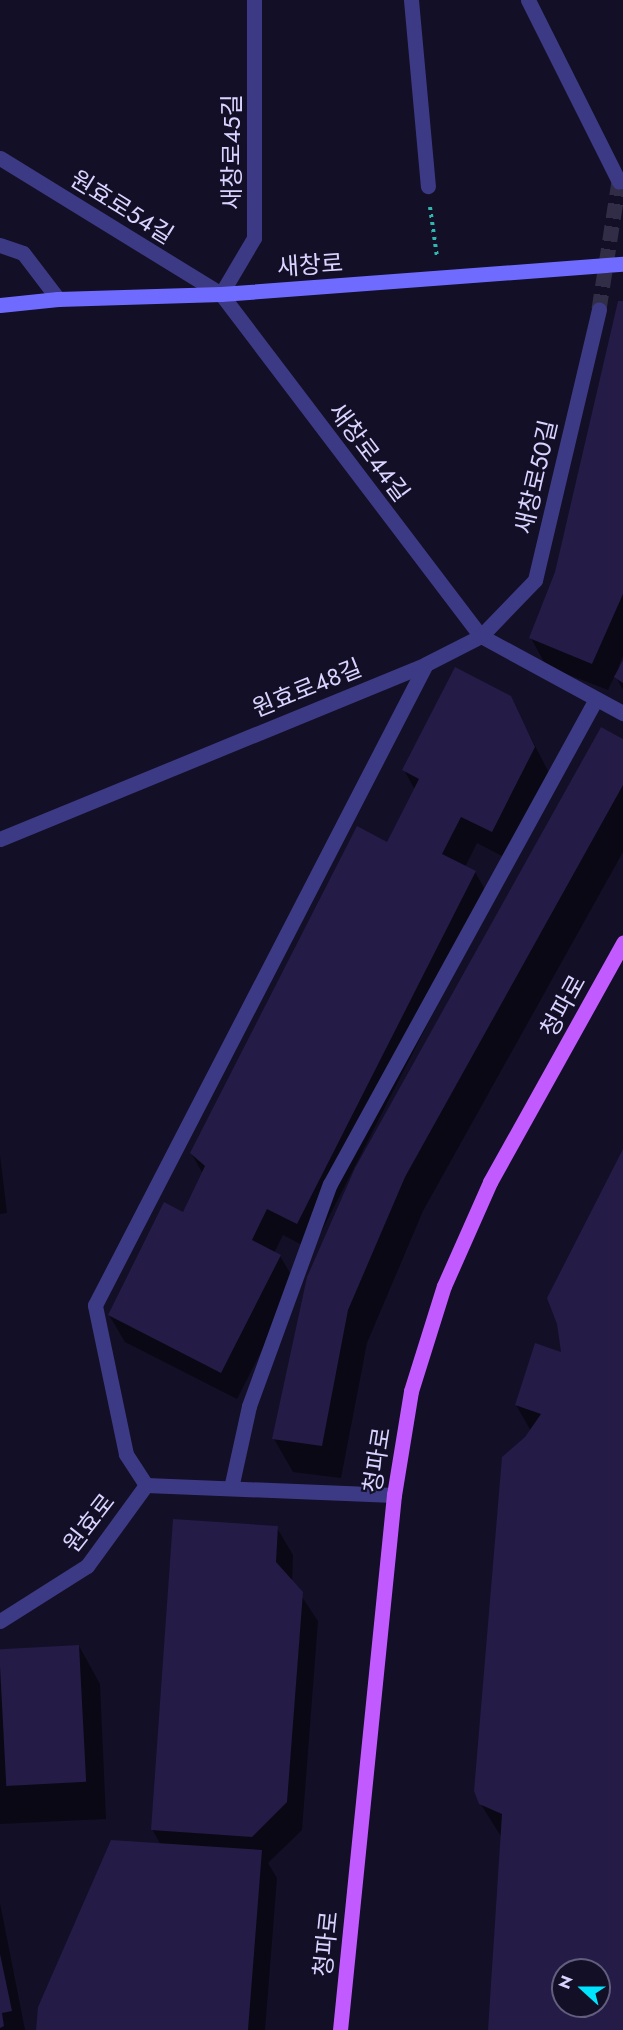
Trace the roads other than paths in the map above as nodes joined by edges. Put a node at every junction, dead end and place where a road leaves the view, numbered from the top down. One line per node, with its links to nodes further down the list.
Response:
1 (254, 0): 9 (street, 새창로45길)
2 (411, 0): 6 (street)
3 (528, 0): 5 (street)
4 (0, 158): 9 (street, 원효로54길)
5 (619, 182)
6 (428, 186)
7 (0, 245): 10 (street)
8 (623, 264): 9 (main road, 새창로)
9 (221, 294): 10 (main road, 새창로); 13 (street, 새창로44길)
10 (58, 299): 11 (main road, 새창로)
11 (0, 305)
12 (599, 309): 13 (street, 새창로50길)
13 (481, 636): 14 (street, 원효로48길); 15 (street)
14 (426, 664): 17 (street, 원효로48길); 19 (street)
15 (596, 699): 16 (street); 20 (street)
16 (623, 713)
17 (0, 839)
18 (623, 943): 21 (main road, 청파로)
19 (146, 1485): 20 (street); 22 (street, 원효로)
20 (231, 1488): 21 (street)
21 (394, 1495): 23 (main road, 청파로)
22 (0, 1621)
23 (340, 2030)

